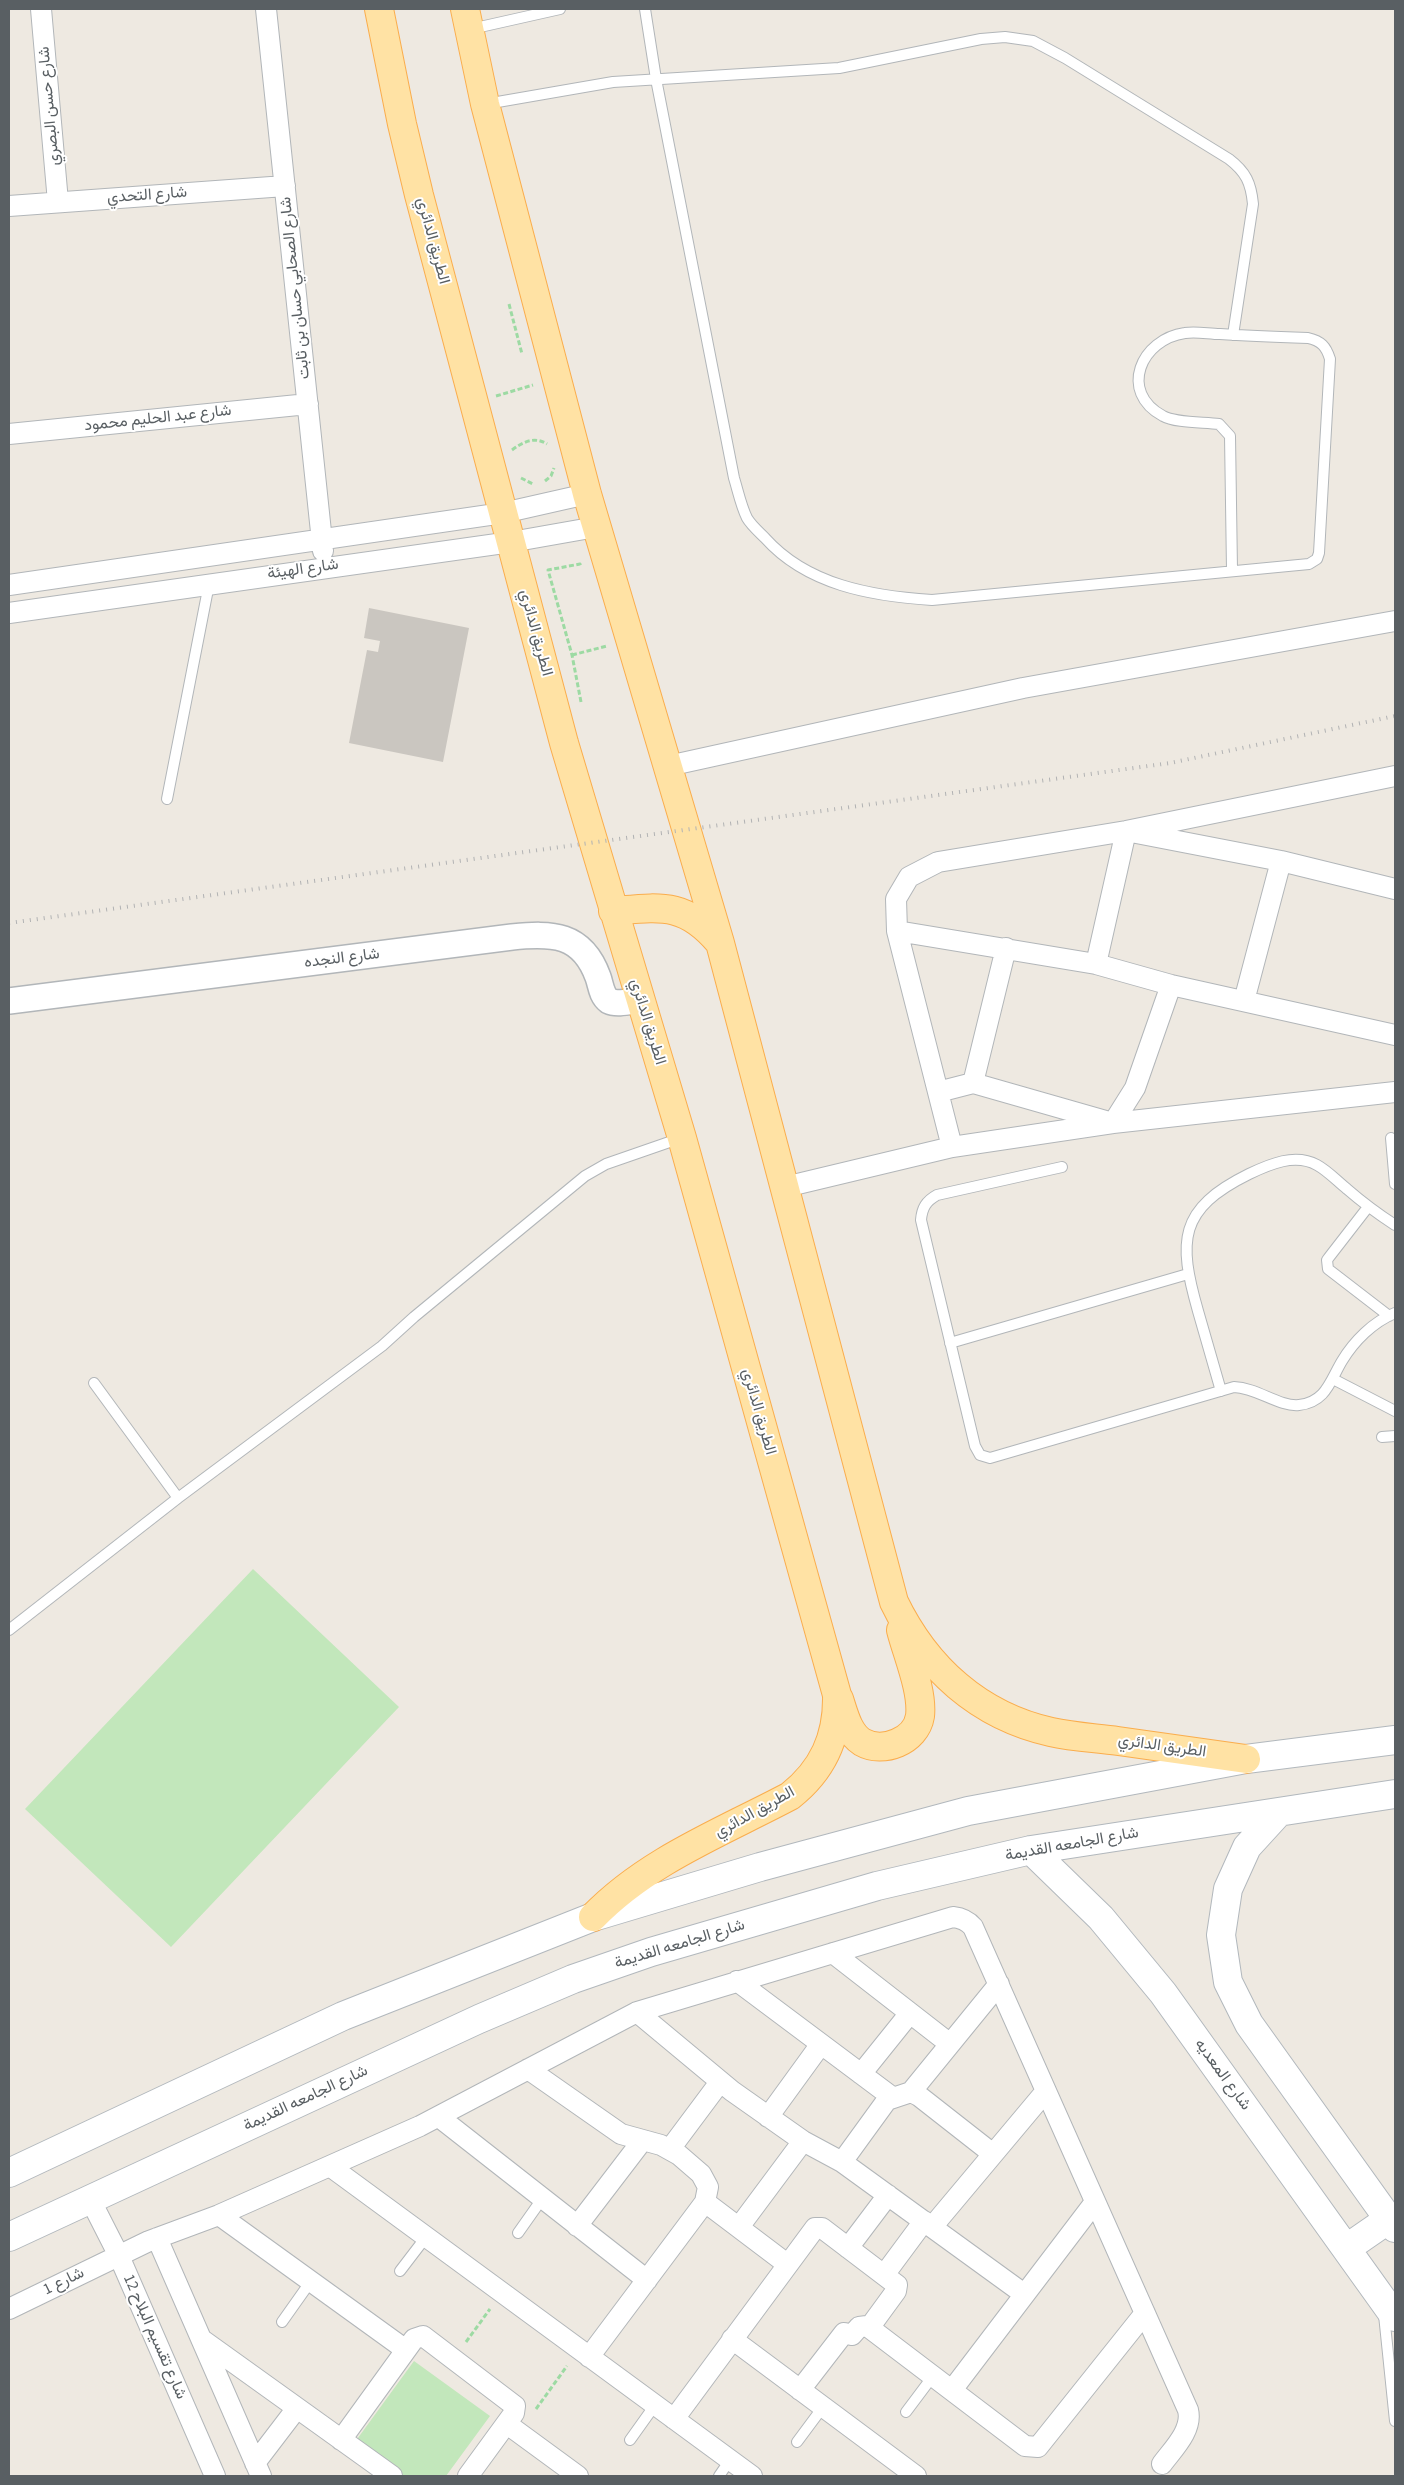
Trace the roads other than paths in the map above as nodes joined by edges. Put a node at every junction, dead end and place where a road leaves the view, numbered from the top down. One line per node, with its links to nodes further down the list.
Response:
1 (42, 9): 10 (street, شارع حسن البصري)
2 (266, 9): 9 (street, شارع الصحابي حسان بن ثابت)
3 (379, 9): 16 (main road, الطريق الدائري)
4 (560, 9): 6 (lane)
5 (645, 9): 7 (lane)
6 (467, 19): 8 (main road, الطريق الدائري)
7 (656, 79): 8 (lane); 12 (lane); 21 (lane)
8 (485, 104): 15 (main road, الطريق الدائري)
9 (285, 186): 10 (street, شارع التحدي); 13 (street, شارع الصحابي حسان بن ثابت)
10 (58, 202): 11 (street, شارع التحدي)
11 (9, 206)
12 (1233, 335): 21 (lane); 21 (lane)
13 (308, 404): 14 (street, شارع عبد الحليم محمود); 18 (street, شارع الصحابي حسان بن ثابت)
14 (9, 434)
15 (587, 494): 16 (street, شارع الهيئة); 17 (main road, الطريق الدائري)
16 (503, 514): 18 (street, شارع الهيئة); 19 (main road, الطريق الدائري)
17 (596, 527): 19 (street, شارع الهيئة); 26 (main road, الطريق الدائري)
18 (322, 539): 20 (street, شارع الصحابي حسان بن ثابت); 22 (street, شارع الهيئة)
19 (511, 542): 20 (street, شارع الهيئة); 32 (main road, الطريق الدائري)
20 (325, 567): 23 (street, شارع الهيئة)
21 (1232, 570)
22 (9, 584)
23 (209, 584): 24 (street, شارع الهيئة); 28 (lane)
24 (9, 613)
25 (1395, 621): 26 (street)
26 (668, 766): 34 (main road, الطريق الدائري)
27 (1395, 776): 29 (street)
28 (167, 799)
29 (1126, 831): 30 (street); 33 (street); 36 (street)
30 (1280, 861): 31 (street); 40 (street)
31 (1395, 889)
32 (613, 911): 34 (main road); 38 (main road, الطريق الدائري)
33 (897, 932): 35 (street); 43 (street)
34 (720, 943): 51 (main road, الطريق الدائري)
35 (1006, 948): 36 (street); 42 (street)
36 (1096, 964): 37 (street)
37 (1171, 984): 40 (street); 45 (street)
38 (640, 1000): 39 (street, شارع النجده); 46 (main road, الطريق الدائري)
39 (9, 1001)
40 (1244, 1001): 41 (street)
41 (1395, 1034)
42 (972, 1083): 43 (street); 45 (street)
43 (938, 1092): 48 (street)
44 (1395, 1092): 45 (street)
45 (1113, 1123): 48 (street)
46 (682, 1138): 63 (lane); 66 (main road, الطريق الدائري)
47 (1390, 1138): 50 (lane)
48 (952, 1147): 51 (street)
49 (1062, 1167): 56 (lane)
50 (1395, 1184)
51 (784, 1187): 64 (main road, الطريق الدائري)
52 (1368, 1207): 53 (lane); 54 (lane); 55 (lane)
53 (1395, 1226)
54 (1188, 1274): 56 (lane); 59 (lane)
55 (1392, 1315): 57 (lane)
56 (950, 1343): 59 (lane)
57 (1333, 1379): 59 (lane); 60 (lane)
58 (94, 1384): 63 (lane)
59 (1221, 1391)
60 (1395, 1411)
61 (1395, 1436): 62 (lane)
62 (1382, 1437)
63 (178, 1498): 65 (lane)
64 (894, 1602): 66 (main road); 68 (main road, الطريق الدائري)
65 (9, 1628)
66 (838, 1695): 72 (main road, الطريق الدائري)
67 (1395, 1740): 68 (main road)
68 (1246, 1759): 72 (main road)
69 (1395, 1794): 70 (main road, شارع الجامعه القديمة)
70 (1279, 1812): 71 (main road, شارع الجامعه القديمة); 101 (main road)
71 (1031, 1850): 95 (main road, شارع الجامعه القديمة); 109 (main road, شارع المعديه)
72 (593, 1917): 93 (main road)
73 (833, 1953): 74 (street, شارع 1); 75 (street, شارع 1); 77 (street)
74 (738, 1981): 76 (street, شارع 1); 78 (street)
75 (999, 1984): 79 (street); 83 (street, شارع 1)
76 (637, 2012): 80 (street, شارع 1); 82 (street)
77 (910, 2012): 79 (street); 81 (street)
78 (821, 2044): 81 (street); 86 (street)
79 (950, 2044): 84 (street)
80 (528, 2069): 85 (street, شارع 1); 87 (street)
81 (861, 2074): 84 (street)
82 (720, 2082): 86 (street); 89 (street)
83 (1046, 2091): 90 (street); 98 (street, شارع 1)
84 (901, 2095): 90 (street); 91 (street)
85 (439, 2117): 92 (street, شارع 1); 96 (street)
86 (768, 2117): 88 (street)
87 (642, 2141): 89 (street); 102 (street)
88 (803, 2141): 91 (street); 103 (street)
89 (670, 2149): 97 (street)
90 (993, 2154): 100 (street)
91 (842, 2162): 94 (street)
92 (331, 2167): 99 (street, شارع 1); 106 (street)
93 (9, 2173)
94 (888, 2195): 100 (street); 108 (street)
95 (90, 2199): 105 (main road, شارع الجامعه القديمة); 110 (street, شارع تقسيم البلاح 12)
96 (542, 2199): 102 (street); 104 (lane)
97 (705, 2202): 103 (street); 114 (street)
98 (1095, 2202): 116 (street); 119 (street, شارع 1)
99 (219, 2215): 107 (street, شارع 1); 115 (street)
100 (928, 2224): 113 (street); 116 (street)
101 (1392, 2224): 109 (main road)
102 (577, 2226): 114 (street)
103 (739, 2227): 111 (street)
104 (518, 2234)
105 (9, 2237)
106 (426, 2237): 112 (lane); 125 (street)
107 (157, 2238): 110 (street, شارع 1); 122 (street)
108 (848, 2248): 111 (street); 113 (street)
109 (1347, 2248): 117 (main road, شارع المعديه)
110 (119, 2256): 118 (street, شارع 1); 143 (street, شارع تقسيم البلاح 12)
111 (787, 2264): 123 (street)
112 (400, 2271)
113 (884, 2275): 121 (street)
114 (647, 2280): 125 (street)
115 (311, 2282): 120 (lane); 124 (street)
116 (1024, 2294): 129 (street)
117 (1389, 2308): 126 (lane)
118 (9, 2309)
119 (1144, 2313): 129 (street); 140 (street, شارع 1)
120 (282, 2322)
121 (869, 2328): 127 (street); 128 (street)
122 (201, 2339): 132 (street); 142 (street)
123 (732, 2340): 128 (street); 134 (street)
124 (406, 2350): 136 (street); 137 (street)
125 (584, 2353): 130 (street)
126 (1393, 2374): 135 (lane)
127 (933, 2376): 129 (street); 133 (lane)
128 (800, 2390): 131 (street)
129 (952, 2390)
130 (655, 2406): 134 (street); 138 (lane)
131 (823, 2407): 139 (lane); 148 (street)
132 (297, 2408): 137 (street); 142 (street)
133 (906, 2412)
134 (674, 2419): 141 (street)
135 (1395, 2422)
136 (512, 2428): 145 (street); 146 (street)
137 (341, 2440): 144 (street)
138 (630, 2440)
139 (797, 2442)
140 (1162, 2464)
141 (724, 2468): 147 (street)
142 (258, 2470)
143 (215, 2476)
144 (392, 2476)
145 (468, 2476)
146 (578, 2476)
147 (752, 2476)
148 (916, 2476)

